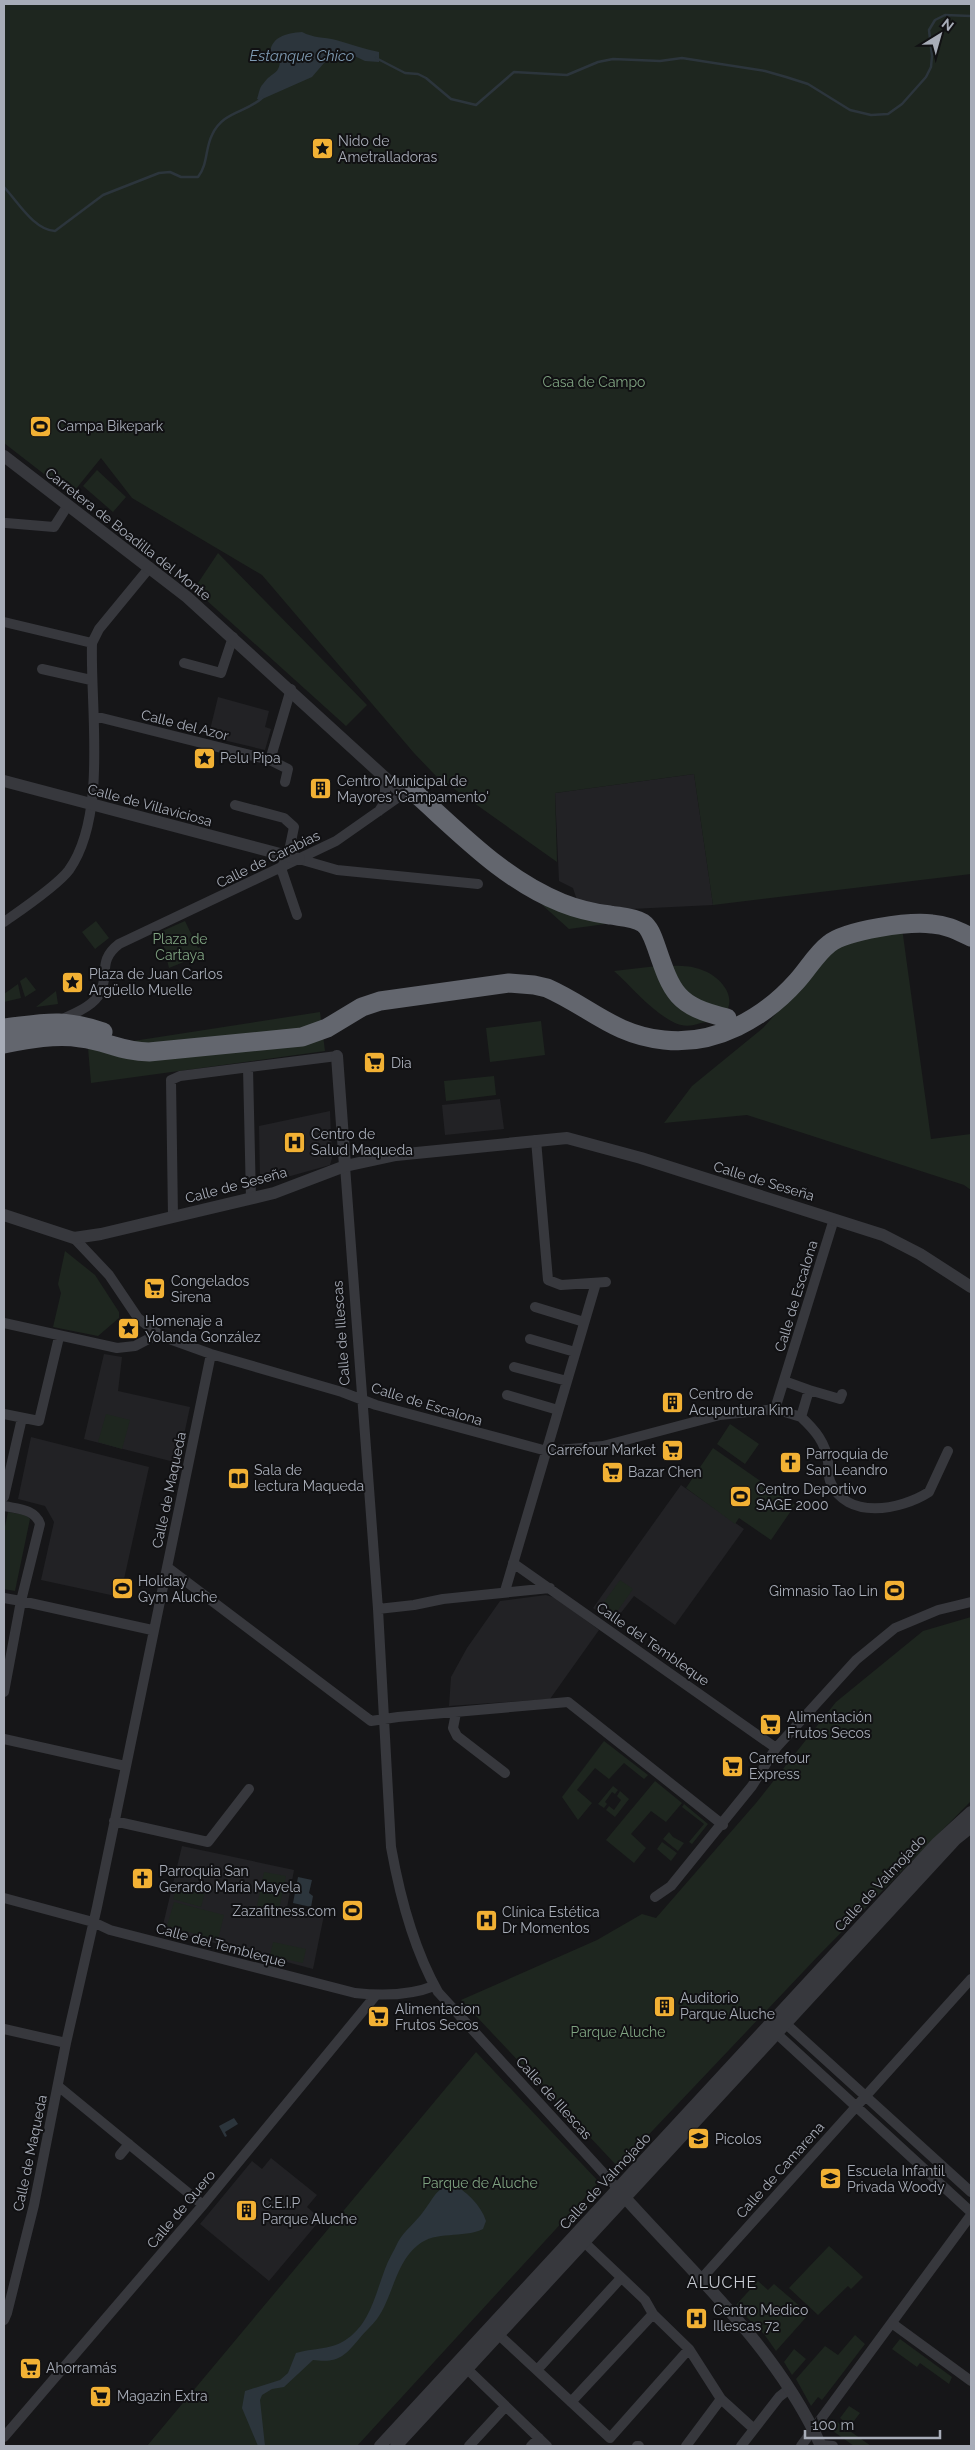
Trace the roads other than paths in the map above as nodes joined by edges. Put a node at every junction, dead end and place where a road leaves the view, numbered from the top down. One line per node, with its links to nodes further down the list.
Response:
1 (4, 456): 2 (street, Carretera de Boadilla del Monte)
2 (68, 505): 3 (street); 4 (street, Carretera de Boadilla del Monte)
3 (6, 523)
4 (150, 567): 6 (street, Carretera de Boadilla del Monte); 7 (street)
5 (4, 622): 7 (street)
6 (233, 636): 8 (street); 11 (street, Carretera de Boadilla del Monte)
7 (92, 643): 10 (street)
8 (184, 663)
9 (42, 670): 10 (street)
10 (91, 680): 12 (street)
11 (291, 690): 13 (street); 14 (street, Carretera de Boadilla del Monte)
12 (94, 716): 13 (street, Calle del Azor); 18 (street)
13 (270, 760): 16 (street, Calle del Azor)
14 (382, 774): 17 (street, Carretera de Boadilla del Monte); 20 (street)
15 (4, 782): 18 (street, Calle de Villaviciosa)
16 (285, 782)
17 (408, 793): 20 (street, Calle de Carabias); 28 (highway)
18 (92, 805): 21 (street, Calle de Villaviciosa); 25 (street)
19 (235, 805): 21 (street)
20 (378, 814): 21 (street, Calle de Carabias)
21 (294, 858): 22 (street); 23 (street, Calle de Villaviciosa)
22 (282, 868): 24 (street); 30 (street, Calle de Carabias)
23 (478, 884)
24 (297, 915)
25 (4, 922)
26 (971, 927): 28 (highway)
27 (971, 937): 30 (highway)
28 (727, 1018): 30 (highway)
29 (4, 1028): 30 (highway)
30 (60, 1029): 31 (highway)
31 (32, 1039): 32 (highway); 33 (highway)
32 (4, 1044)
33 (4, 1055)
34 (337, 1056): 35 (street); 37 (street, Calle de Illescas)
35 (248, 1068): 38 (street); 40 (street)
36 (536, 1140): 37 (street, Calle de Seseña); 41 (street, Calle de Seseña); 45 (street)
37 (345, 1166): 38 (street, Calle de Seseña); 58 (street, Calle de Illescas)
38 (251, 1199): 40 (street, Calle de Seseña)
39 (4, 1215): 42 (street, Calle de Seseña)
40 (173, 1217): 42 (street, Calle de Seseña)
41 (834, 1219): 43 (street, Calle de Seseña); 54 (street, Calle de Escalona)
42 (74, 1238): 47 (street, Calle de Escalona)
43 (971, 1287)
44 (535, 1307): 45 (street)
45 (584, 1322): 50 (street)
46 (4, 1323): 48 (street)
47 (158, 1334): 48 (street); 51 (street, Calle de Escalona)
48 (59, 1337): 63 (street)
49 (530, 1339): 50 (street)
50 (575, 1352): 53 (street)
51 (211, 1354): 58 (street, Calle de Escalona); 69 (street, Calle de Maqueda)
52 (514, 1367): 53 (street)
53 (567, 1381): 60 (street)
54 (784, 1381): 55 (street); 59 (street, Calle de Escalona)
55 (809, 1390): 56 (street); 62 (street)
56 (842, 1394)
57 (506, 1395): 60 (street)
58 (361, 1398): 64 (street, Calle de Escalona); 75 (street, Calle de Illescas)
59 (775, 1409): 62 (street, Calle de Escalona); 64 (street, Calle de Escalona)
60 (558, 1410): 64 (street)
61 (4, 1414): 63 (street)
62 (801, 1417): 65 (street)
63 (22, 1418): 66 (street)
64 (547, 1450): 68 (street)
65 (948, 1451)
66 (4, 1496)
67 (4, 1506): 73 (street)
68 (513, 1563): 70 (street, Calle del Tembleque); 71 (street)
69 (167, 1567): 76 (street, Calle de Maqueda); 79 (street)
70 (550, 1588): 71 (street); 81 (street, Calle del Tembleque)
71 (506, 1591): 75 (street)
72 (4, 1598): 73 (street)
73 (21, 1601): 76 (street); 77 (street)
74 (971, 1602): 81 (street)
75 (378, 1609): 79 (street, Calle de Illescas)
76 (152, 1630): 82 (street, Calle de Maqueda)
77 (4, 1692)
78 (456, 1712): 79 (street); 83 (street); 87 (street)
79 (383, 1720): 93 (street, Calle de Illescas)
80 (4, 1739): 82 (street)
81 (776, 1748): 87 (street)
82 (126, 1766): 86 (street, Calle de Maqueda)
83 (505, 1773)
84 (250, 1789): 86 (street)
85 (971, 1812): 95 (street, Calle de Valmojado)
86 (114, 1821): 91 (street, Calle de Maqueda)
87 (723, 1826): 89 (street)
88 (971, 1826): 95 (street, Calle de Valmojado)
89 (655, 1897)
90 (4, 1898): 91 (street, Calle del Tembleque)
91 (93, 1922): 94 (street, Calle del Tembleque); 97 (street, Calle de Maqueda)
92 (971, 1980): 99 (street)
93 (434, 1986): 94 (street, Calle del Tembleque); 104 (street, Calle de Illescas)
94 (376, 1995): 105 (street, Calle de Quero)
95 (778, 2026): 99 (street); 100 (street); 104 (street, Calle de Valmojado)
96 (4, 2029): 97 (street)
97 (66, 2044): 98 (street, Calle de Maqueda)
98 (58, 2086): 101 (street, Calle de Maqueda); 111 (street, Calle de Maqueda)
99 (864, 2096): 100 (street, Calle de Camarena); 103 (street)
100 (856, 2106): 106 (street); 110 (street, Calle de Camarena)
101 (129, 2144): 102 (street); 105 (street, Calle de Maqueda)
102 (120, 2156)
103 (971, 2192)
104 (621, 2193): 108 (street, Calle de Valmojado); 110 (street, Calle de Illescas); 116 (street, Calle de Valmojado)
105 (203, 2205): 125 (street, Calle de Quero)
106 (971, 2212)
107 (971, 2215): 113 (street)
108 (584, 2242): 109 (street); 114 (street, Calle de Valmojado)
109 (621, 2278): 112 (street); 117 (street)
110 (702, 2278): 119 (street, Calle de Illescas)
111 (5, 2314)
112 (653, 2314): 115 (street); 121 (street)
113 (893, 2324): 118 (street); 124 (street)
114 (499, 2335): 116 (street, Calle de Valmojado); 117 (street)
115 (689, 2349): 120 (street); 121 (street)
116 (463, 2364): 122 (street); 127 (street, Calle de Valmojado); 128 (street, Calle de Valmojado)
117 (537, 2370): 121 (street)
118 (971, 2381)
119 (789, 2389): 123 (street); 124 (street, Calle de Illescas)
120 (721, 2399): 123 (street); 132 (street)
121 (571, 2402)
122 (505, 2407): 126 (street); 129 (street)
123 (754, 2428): 133 (street)
124 (813, 2430): 134 (street); 135 (street, Calle de Illescas)
125 (4, 2437)
126 (538, 2438): 130 (street); 131 (street)
127 (380, 2446)
128 (396, 2446)
129 (469, 2446)
130 (531, 2446)
131 (547, 2446)
132 (686, 2446)
133 (742, 2446)
134 (801, 2446)
135 (825, 2446)

